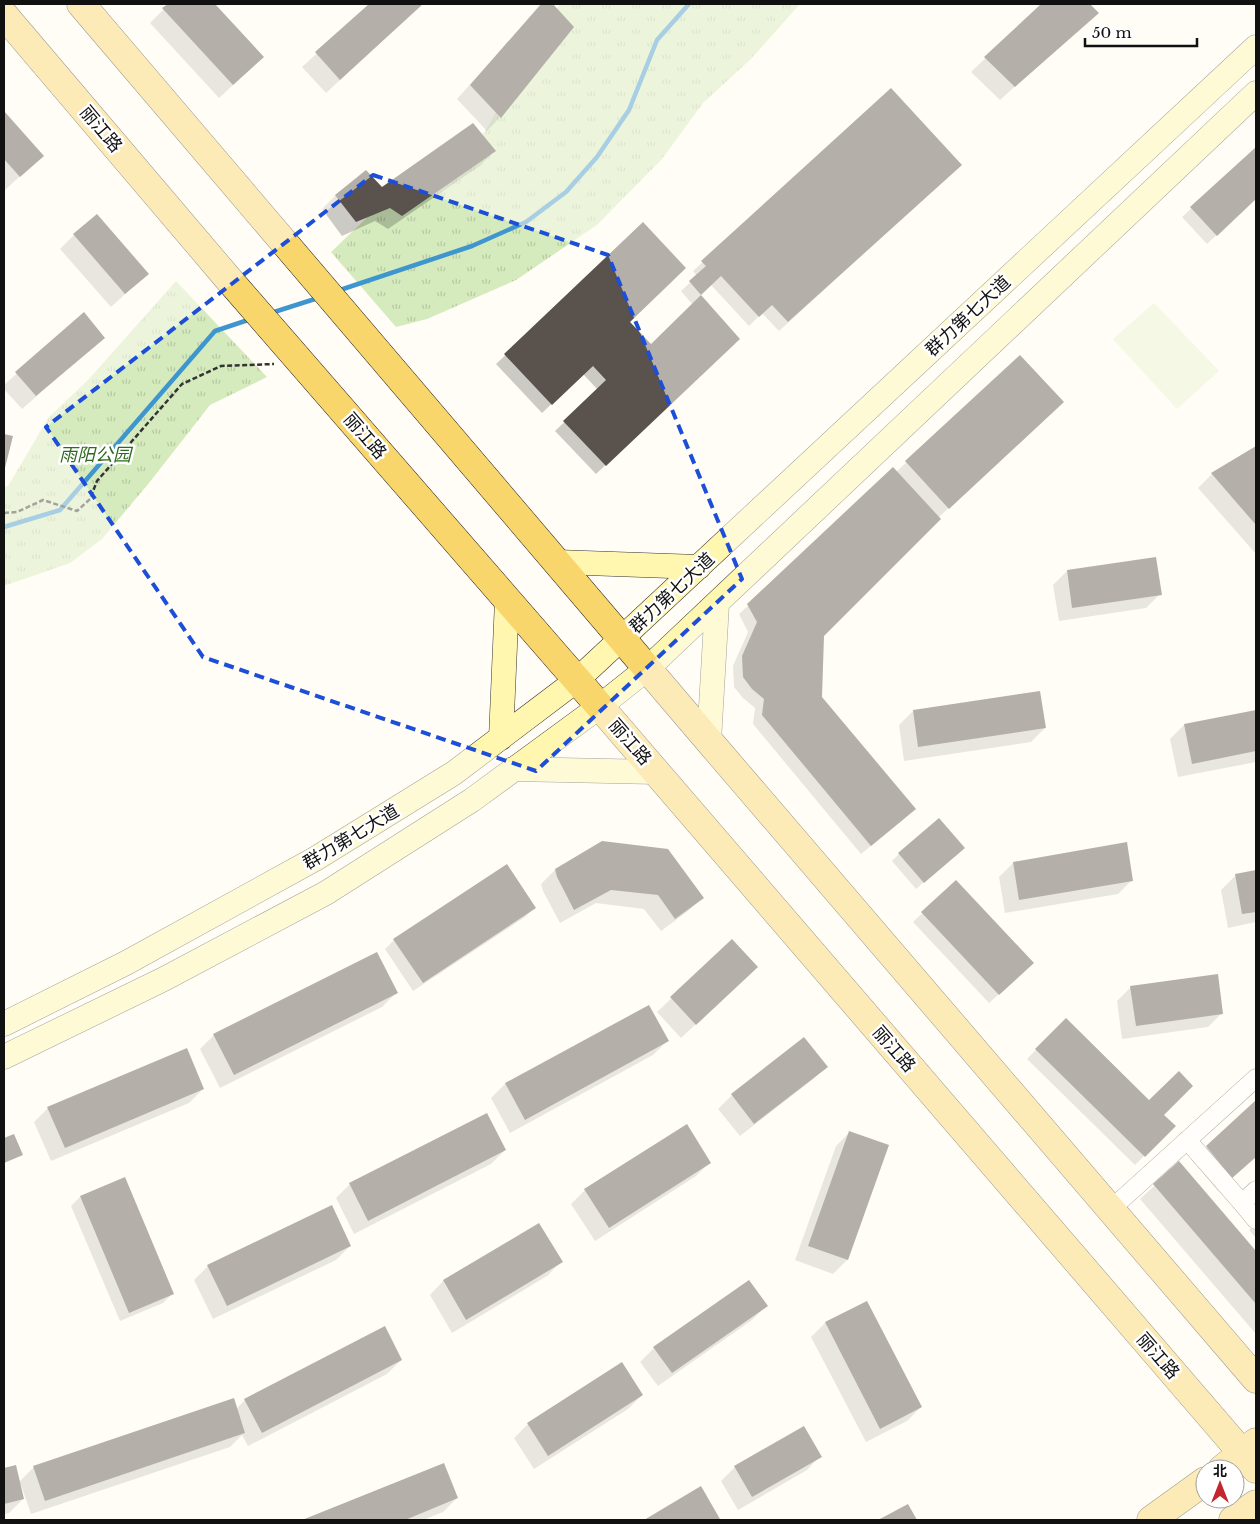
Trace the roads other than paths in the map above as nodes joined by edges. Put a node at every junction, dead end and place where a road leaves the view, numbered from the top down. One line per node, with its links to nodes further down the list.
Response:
1 (81, 4): 5 (main road)
2 (4, 15): 7 (main road, 丽江路)
3 (1256, 47): 6 (main road, 群力第七大道)
4 (1256, 93): 8 (main road, 群力第七大道)
5 (557, 562): 6 (main road); 9 (main road)
6 (700, 568): 9 (main road, 群力第七大道)
7 (506, 600): 11 (main road, 丽江路); 13 (main road)
8 (717, 604): 10 (main road, 群力第七大道); 14 (main road)
9 (623, 639): 10 (main road); 11 (main road, 群力第七大道)
10 (648, 668): 12 (main road, 群力第七大道); 14 (main road)
11 (577, 680): 12 (main road, 丽江路); 13 (main road, 群力第七大道)
12 (599, 707): 15 (main road, 群力第七大道); 16 (main road, 丽江路)
13 (501, 738): 17 (main road, 群力第七大道)
14 (709, 741): 23 (main road)
15 (513, 770): 16 (main road); 18 (main road, 群力第七大道)
16 (656, 772): 26 (main road, 丽江路)
17 (4, 1024)
18 (4, 1057)
19 (1256, 1078): 20 (street)
20 (1187, 1140): 22 (street); 23 (street)
21 (1256, 1190): 22 (street)
22 (1242, 1203): 24 (street)
23 (1110, 1210): 25 (main road)
24 (1256, 1220)
25 (1256, 1379)
26 (1244, 1459)
27 (1195, 1489): 29 (main road)
28 (1256, 1504): 30 (main road)
29 (1151, 1520)
30 (1233, 1520)

